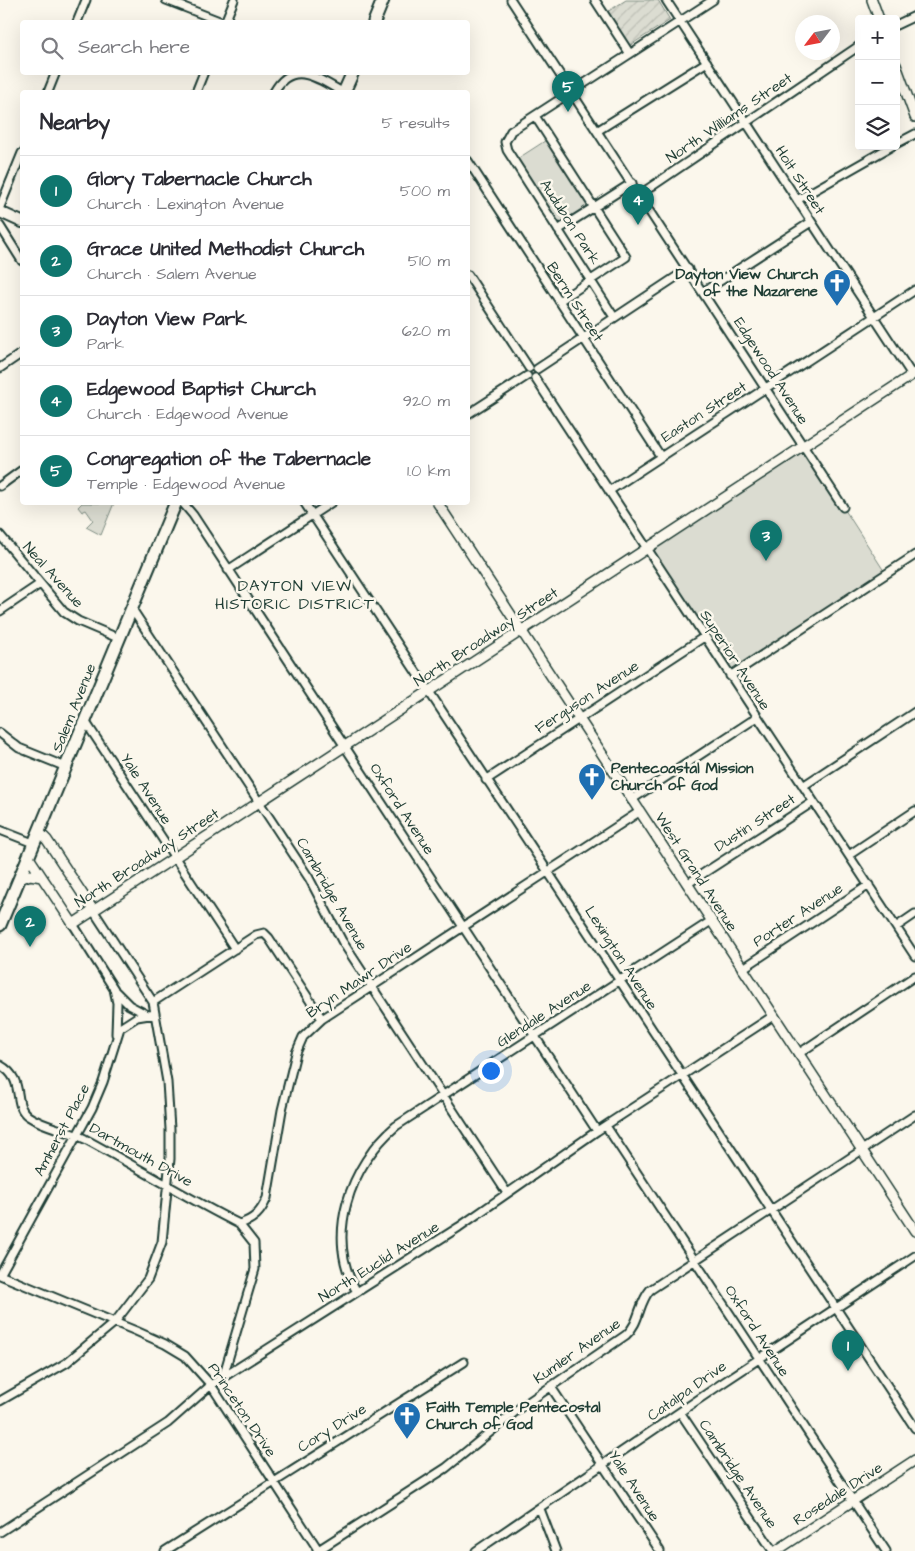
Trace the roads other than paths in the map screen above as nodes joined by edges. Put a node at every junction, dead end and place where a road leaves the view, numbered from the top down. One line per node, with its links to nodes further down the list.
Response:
1 (86, 0): 12 (street)
2 (166, 0): 13 (street)
3 (234, 0): 14 (street)
4 (383, 0): 15 (main road)
5 (511, 0): 32 (street, Edgewood Avenue)
6 (595, 0): 19 (street)
7 (666, 0): 16 (street, Holt Street)
8 (713, 0): 16 (street)
9 (872, 0): 10 (street)
10 (878, 15)
11 (915, 16): 17 (street)
12 (78, 20)
13 (218, 20)
14 (224, 20)
15 (375, 20)
16 (680, 22): 19 (street); 20 (street, Holt Street)
17 (900, 23)
18 (855, 49): 35 (street, North Williams Street)
19 (630, 54): 32 (street)
20 (707, 62): 35 (street, Holt Street); 36 (street)
21 (55, 75): 27 (street)
22 (203, 75): 28 (street)
23 (296, 75): 29 (street)
24 (308, 75): 30 (street)
25 (352, 75): 31 (main road)
26 (900, 77): 34 (street)
27 (51, 90)
28 (197, 90)
29 (275, 90)
30 (339, 90)
31 (344, 90)
32 (572, 92): 33 (street); 36 (street, Edgewood Avenue)
33 (534, 116): 46 (street); 51 (street, Audubon Park)
34 (915, 117)
35 (746, 123): 43 (street, North Williams Street); 44 (street, Holt Street)
36 (597, 131): 42 (street, Edgewood Avenue)
37 (915, 134): 38 (street)
38 (900, 142)
39 (885, 150): 44 (street)
40 (20, 158): 45 (street)
41 (470, 164): 58 (street, Berm Street)
42 (632, 183): 43 (street, Edgewood Avenue); 46 (street)
43 (640, 195): 53 (street, Edgewood Avenue)
44 (797, 200): 49 (street, Holt Street)
45 (0, 207)
46 (594, 207): 51 (street); 55 (street)
47 (0, 212): 48 (main road)
48 (20, 221)
49 (811, 222): 57 (street); 60 (street, Holt Street)
50 (0, 226): 52 (street)
51 (558, 230): 55 (street, Audubon Park)
52 (20, 258)
53 (688, 269): 57 (street, Edgewood Avenue); 59 (street)
54 (470, 278): 64 (street)
55 (592, 280): 58 (street); 59 (street, Audubon Park)
56 (915, 290): 60 (street, Easton Street)
57 (703, 292): 69 (street, Edgewood Avenue)
58 (558, 301): 61 (street, Berm Street)
59 (614, 317): 61 (street)
60 (874, 317): 66 (street, Holt Street); 69 (street, Easton Street)
61 (583, 338): 65 (street); 72 (street, Berm Street)
62 (20, 354): 63 (street)
63 (0, 368)
64 (528, 368): 65 (street); 67 (street)
65 (537, 369): 68 (street)
66 (913, 374): 71 (street, North Broadway Street)
67 (527, 376): 68 (street); 70 (street)
68 (535, 378): 75 (street, Superior Avenue)
69 (766, 388): 71 (street, Edgewood Avenue); 72 (street, Easton Street)
70 (470, 413)
71 (804, 446): 81 (street, Edgewood Avenue); 84 (street, North Broadway Street)
72 (660, 457): 75 (street, Easton Street)
73 (20, 471): 74 (street)
74 (0, 486)
75 (608, 491): 84 (street, Superior Avenue)
76 (175, 505): 88 (main road, Salem Avenue)
77 (185, 505): 86 (street, Oxford Avenue)
78 (306, 505): 82 (street, Lexington Avenue)
79 (328, 505): 82 (street)
80 (439, 505): 90 (street, West Grand Avenue)
81 (843, 507)
82 (313, 515): 86 (street); 94 (street, Lexington Avenue)
83 (0, 535): 87 (street, Neal Avenue)
84 (646, 547): 90 (street, North Broadway Street); 91 (street, Superior Avenue)
85 (915, 555): 93 (street)
86 (228, 570): 100 (street, Oxford Avenue)
87 (40, 584): 89 (street); 92 (street, Neal Avenue)
88 (132, 608): 92 (main road, Salem Avenue); 105 (street, Cambridge Avenue)
89 (0, 612)
90 (521, 631): 94 (street, North Broadway Street); 97 (street, West Grand Avenue)
91 (704, 637): 93 (street, Superior Avenue); 97 (street, Ferguson Avenue)
92 (118, 638): 98 (main road, Salem Avenue)
93 (730, 676): 96 (street, Superior Avenue)
94 (428, 691): 100 (street, North Broadway Street); 102 (street, Lexington Avenue)
95 (915, 712): 103 (street)
96 (756, 718): 103 (street, Superior Avenue); 104 (street)
97 (578, 719): 102 (street, Ferguson Avenue); 104 (street, West Grand Avenue)
98 (84, 720): 101 (main road, Salem Avenue); 115 (street, Yale Avenue)
99 (0, 733): 101 (street)
100 (344, 746): 105 (street, North Broadway Street); 127 (street, Oxford Avenue)
101 (66, 767): 110 (main road, Salem Avenue)
102 (486, 780): 116 (street, Lexington Avenue)
103 (802, 786): 106 (street, Superior Avenue)
104 (631, 800): 108 (street, West Grand Avenue)
105 (259, 802): 115 (street, North Broadway Street); 133 (street, Cambridge Avenue)
106 (813, 802): 113 (street, Superior Avenue); 119 (street, Dustin Street)
107 (915, 811): 113 (street)
108 (639, 812): 116 (street, Bryn Mawr Drive); 119 (street, West Grand Avenue)
109 (0, 830): 111 (street)
110 (39, 832): 111 (main road, Salem Avenue); 112 (street)
111 (34, 843): 112 (street); 114 (main road, Salem Avenue)
112 (52, 847): 121 (street)
113 (849, 854): 120 (street, Superior Avenue)
114 (28, 856): 117 (street); 118 (main road, Salem Avenue)
115 (174, 857): 121 (street, North Broadway Street); 128 (street, Yale Avenue)
116 (548, 872): 127 (street, Bryn Mawr Drive); 132 (street, Lexington Avenue)
117 (42, 877): 118 (street); 124 (street)
118 (19, 879): 125 (main road, Salem Avenue)
119 (686, 884): 123 (street, West Grand Avenue)
120 (869, 885): 126 (street, Superior Avenue); 130 (street, Porter Avenue)
121 (93, 910): 124 (street, North Broadway Street); 135 (street)
122 (915, 914): 126 (street)
123 (711, 921): 130 (street, West Grand Avenue); 132 (street, Glendale Avenue)
124 (73, 924): 134 (street)
125 (0, 925)
126 (896, 927): 129 (street, Superior Avenue)
127 (463, 928): 133 (street, Bryn Mawr Drive); 140 (street, Oxford Avenue)
128 (235, 949): 135 (street); 139 (street)
129 (915, 956)
130 (742, 969): 138 (street, West Grand Avenue)
131 (915, 976): 142 (street)
132 (620, 980): 140 (street, Glendale Avenue); 144 (street, Lexington Avenue)
133 (372, 987): 139 (street, Bryn Mawr Drive); 145 (street, Cambridge Avenue)
134 (115, 992): 136 (street); 141 (street)
135 (153, 1002): 137 (street)
136 (146, 1014): 137 (street, Amherst Place); 141 (street, Amherst Place)
137 (155, 1014): 151 (street)
138 (773, 1016): 142 (street, West Grand Avenue); 144 (street, North Euclid Avenue)
139 (322, 1019): 154 (street, Bryn Mawr Drive)
140 (534, 1036): 145 (street, Glendale Avenue); 148 (street, Oxford Avenue)
141 (116, 1037): 149 (street, Amherst Place)
142 (798, 1054): 150 (street, West Grand Avenue)
143 (0, 1065): 149 (street, Dartmouth Drive)
144 (682, 1075): 147 (street, North Euclid Avenue); 153 (street, Lexington Avenue)
145 (444, 1096): 152 (street, Cambridge Avenue); 159 (street, Glendale Avenue)
146 (915, 1115): 150 (street, Kumler Avenue)
147 (606, 1126): 148 (street, North Euclid Avenue); 157 (street, Oxford Avenue)
148 (597, 1131): 152 (street, North Euclid Avenue)
149 (77, 1135): 151 (street, Dartmouth Drive); 158 (street, Amherst Place)
150 (862, 1151): 153 (street, Kumler Avenue); 155 (street, West Grand Avenue)
151 (168, 1185): 154 (street, Dartmouth Drive); 161 (street)
152 (507, 1193): 159 (street, North Euclid Avenue)
153 (771, 1210): 157 (street, Kumler Avenue); 160 (street, Lexington Avenue)
154 (239, 1224): 164 (street)
155 (915, 1231)
156 (915, 1256): 160 (street, Catalpa Drive)
157 (694, 1260): 162 (street, Oxford Avenue); 166 (street, Kumler Avenue)
158 (0, 1275): 161 (street, Princeton Drive)
159 (357, 1292): 164 (street, North Euclid Avenue)
160 (836, 1308): 162 (street, Catalpa Drive); 169 (street, Lexington Avenue)
161 (115, 1322): 165 (street, Princeton Drive); 167 (street)
162 (759, 1358): 168 (street, Catalpa Drive); 173 (street, Oxford Avenue)
163 (464, 1362): 172 (street, Cory Drive)
164 (223, 1377): 165 (street, North Euclid Avenue)
165 (211, 1385): 172 (street, Princeton Drive); 175 (street, North Euclid Avenue)
166 (551, 1387): 171 (street, Yale Avenue); 177 (street, Kumler Avenue)
167 (0, 1401)
168 (680, 1412): 171 (street, Catalpa Drive); 181 (street, Cambridge Avenue)
169 (915, 1428)
170 (915, 1460): 173 (street, Rosedale Drive)
171 (604, 1465): 174 (street, Catalpa Drive); 180 (street, Yale Avenue)
172 (273, 1481): 176 (street, Cory Drive); 177 (street, Princeton Drive)
173 (853, 1501): 181 (street, Rosedale Drive); 182 (street, Oxford Avenue)
174 (540, 1509): 178 (street, Catalpa Drive); 179 (street)
175 (0, 1532)
176 (165, 1551)
177 (318, 1551)
178 (476, 1551)
179 (556, 1551)
180 (660, 1551)
181 (774, 1551)
182 (886, 1551)

